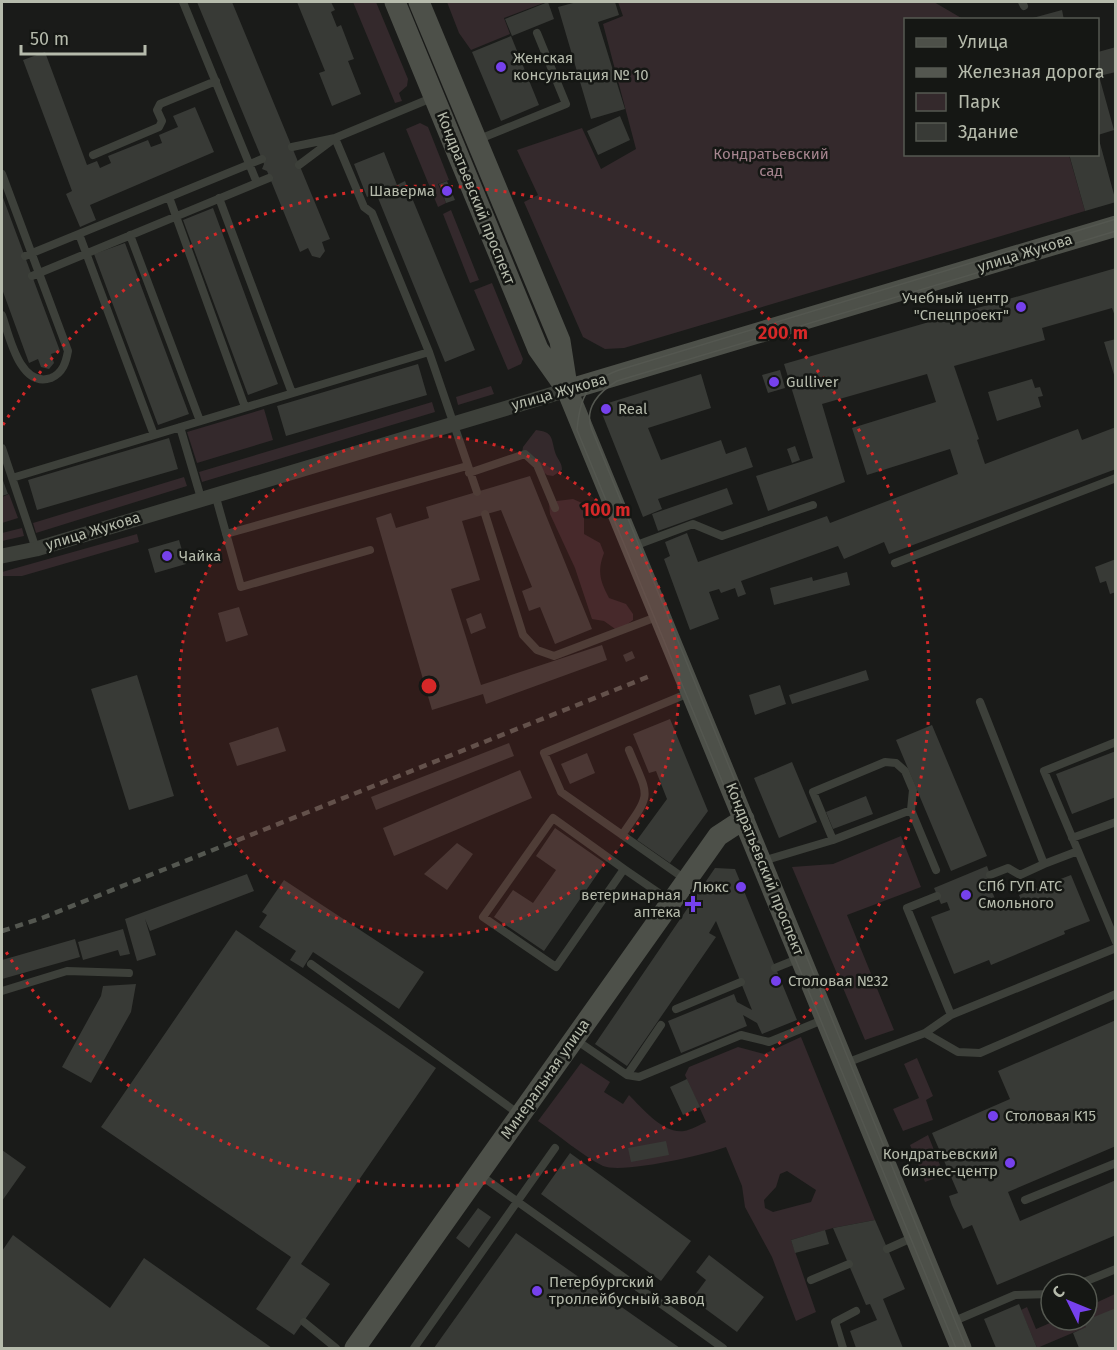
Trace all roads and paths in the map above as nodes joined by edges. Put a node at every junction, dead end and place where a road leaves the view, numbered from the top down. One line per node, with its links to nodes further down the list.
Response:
1 (183, 2): 5 (lane)
2 (395, 2): 6 (main road, Кондратьевский проспект)
3 (418, 2): 6 (main road, Кондратьевский проспект)
4 (537, 33): 8 (lane)
5 (216, 81): 10 (lane); 12 (lane)
6 (445, 93): 7 (lane); 8 (main road, Кондратьевский проспект)
7 (335, 138): 9 (lane); 13 (lane); 27 (lane)
8 (466, 145): 28 (main road, Кондратьевский проспект)
9 (292, 147)
10 (93, 155)
11 (262, 159): 12 (lane)
12 (250, 164): 16 (lane); 17 (lane)
13 (299, 165)
14 (2, 174): 24 (lane)
15 (269, 178): 16 (lane)
16 (257, 183): 18 (lane)
17 (169, 197): 19 (lane); 21 (lane)
18 (219, 198): 19 (lane); 29 (lane)
19 (176, 216): 22 (lane); 30 (lane)
20 (1116, 226): 28 (main road, улица Жукова)
21 (79, 234): 23 (lane); 24 (lane)
22 (130, 235): 23 (lane); 31 (lane)
23 (87, 253): 25 (lane); 34 (lane)
24 (28, 255): 25 (lane)
25 (35, 274): 26 (lane)
26 (2, 315)
27 (429, 352): 29 (lane); 32 (lane)
28 (567, 390): 32 (street, улица Жукова); 45 (main road, Кондратьевский проспект)
29 (292, 393): 30 (lane)
30 (245, 407): 31 (lane)
31 (200, 421): 33 (lane)
32 (454, 423): 36 (lane); 40 (street, улица Жукова)
33 (180, 427): 34 (lane); 40 (lane)
34 (154, 435): 37 (lane)
35 (2, 448): 37 (lane)
36 (468, 469): 39 (lane); 42 (lane); 44 (lane)
37 (12, 478): 46 (lane)
38 (1116, 478): 49 (lane)
39 (477, 492)
40 (208, 496): 44 (lane); 46 (street, улица Жукова)
41 (813, 505): 45 (lane)
42 (555, 508)
43 (485, 514): 50 (lane)
44 (226, 534): 47 (lane)
45 (633, 546): 50 (main road, Кондратьевский проспект)
46 (36, 549): 48 (street, улица Жукова)
47 (370, 550)
48 (2, 556)
49 (895, 563)
50 (661, 615): 51 (main road, Кондратьевский проспект)
51 (692, 692): 56 (main road, Кондратьевский проспект); 58 (lane)
52 (980, 702): 63 (lane)
53 (1116, 742): 59 (lane)
54 (629, 750): 58 (lane)
55 (912, 810): 60 (lane); 60 (lane); 65 (lane)
56 (744, 819): 62 (main road, Кондратьевский проспект); 67 (main road, Минеральная улица)
57 (1116, 822): 59 (lane)
58 (622, 835): 67 (lane)
59 (1072, 838): 61 (lane)
60 (833, 840): 62 (lane)
61 (1078, 851): 63 (lane); 70 (lane)
62 (762, 862): 72 (main road, Кондратьевский проспект)
63 (1044, 864): 66 (lane)
64 (624, 869): 64 (lane); 69 (lane)
65 (936, 870)
66 (990, 875)
67 (686, 880): 69 (main road, Минеральная улица)
68 (937, 896): 80 (lane)
69 (671, 901): 84 (main road, Минеральная улица)
70 (1116, 942)
71 (1116, 948): 80 (lane)
72 (801, 958): 74 (lane); 81 (main road, Кондратьевский проспект)
73 (311, 964): 87 (lane)
74 (775, 968)
75 (129, 973): 77 (lane)
76 (741, 982): 79 (lane)
77 (2, 991)
78 (1116, 994): 83 (lane)
79 (676, 1009)
80 (951, 1015): 83 (lane)
81 (826, 1019): 85 (main road, Кондратьевский проспект); 86 (lane)
82 (661, 1025): 86 (lane)
83 (925, 1033): 85 (lane)
84 (573, 1039): 86 (lane); 87 (main road, Минеральная улица)
85 (844, 1063): 93 (main road, Кондратьевский проспект)
86 (627, 1075)
87 (520, 1115): 90 (main road, Минеральная улица)
88 (555, 1148): 92 (lane)
89 (1116, 1163): 91 (lane)
90 (478, 1174): 92 (lane); 104 (main road, Минеральная улица)
91 (1025, 1200)
92 (517, 1202): 105 (lane); 106 (lane)
93 (916, 1236): 94 (lane); 102 (main road, Кондратьевский проспект)
94 (887, 1249)
95 (849, 1264): 98 (lane)
96 (1116, 1269): 97 (lane)
97 (1099, 1276)
98 (811, 1280)
99 (1039, 1294): 102 (lane)
100 (856, 1311): 107 (lane)
101 (304, 1322): 103 (lane)
102 (951, 1322): 108 (main road, Кондратьевский проспект)
103 (336, 1348)
104 (355, 1348)
105 (414, 1348)
106 (723, 1348)
107 (843, 1348)
108 (961, 1348)

